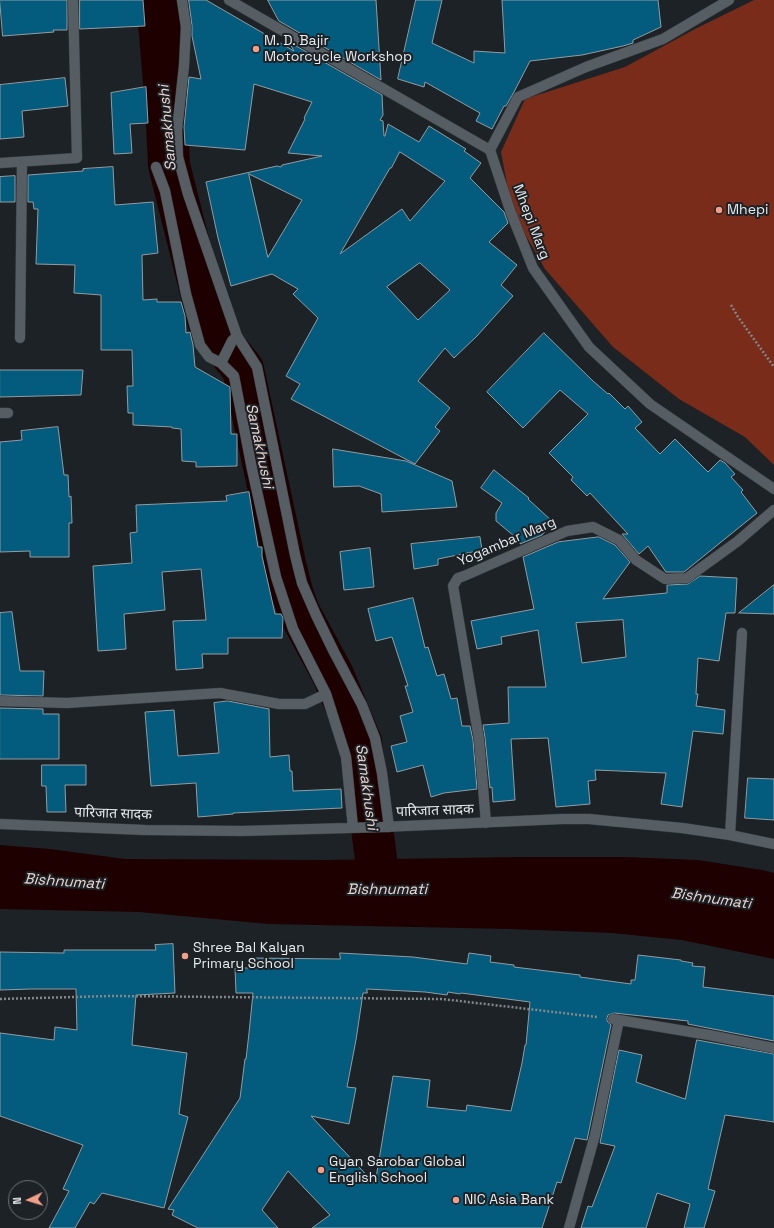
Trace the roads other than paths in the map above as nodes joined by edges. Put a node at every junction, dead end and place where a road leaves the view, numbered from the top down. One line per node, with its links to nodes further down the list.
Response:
1 (73, 0): 6 (street)
2 (182, 0): 10 (street)
3 (229, 0): 5 (street)
4 (728, 0): 5 (street)
5 (490, 150): 12 (street, Mhepi Marg)
6 (22, 162): 7 (street); 9 (street)
7 (0, 163)
8 (156, 167): 11 (street)
9 (20, 338)
10 (234, 339): 11 (street); 19 (street)
11 (222, 361): 15 (street)
12 (774, 489)
13 (774, 510): 17 (street, Yogambar Marg)
14 (742, 633): 21 (street)
15 (326, 694): 16 (street); 20 (street)
16 (0, 701)
17 (486, 823): 19 (street, पारिजात सादक); 21 (street, पारिजात सादक)
18 (0, 824): 20 (street, पारिजात सादक)
19 (386, 827): 20 (street, पारिजात सादक)
20 (355, 828)
21 (730, 835): 22 (street, पारिजात सादक)
22 (774, 844)
23 (774, 1048): 24 (street)
24 (569, 1228)

